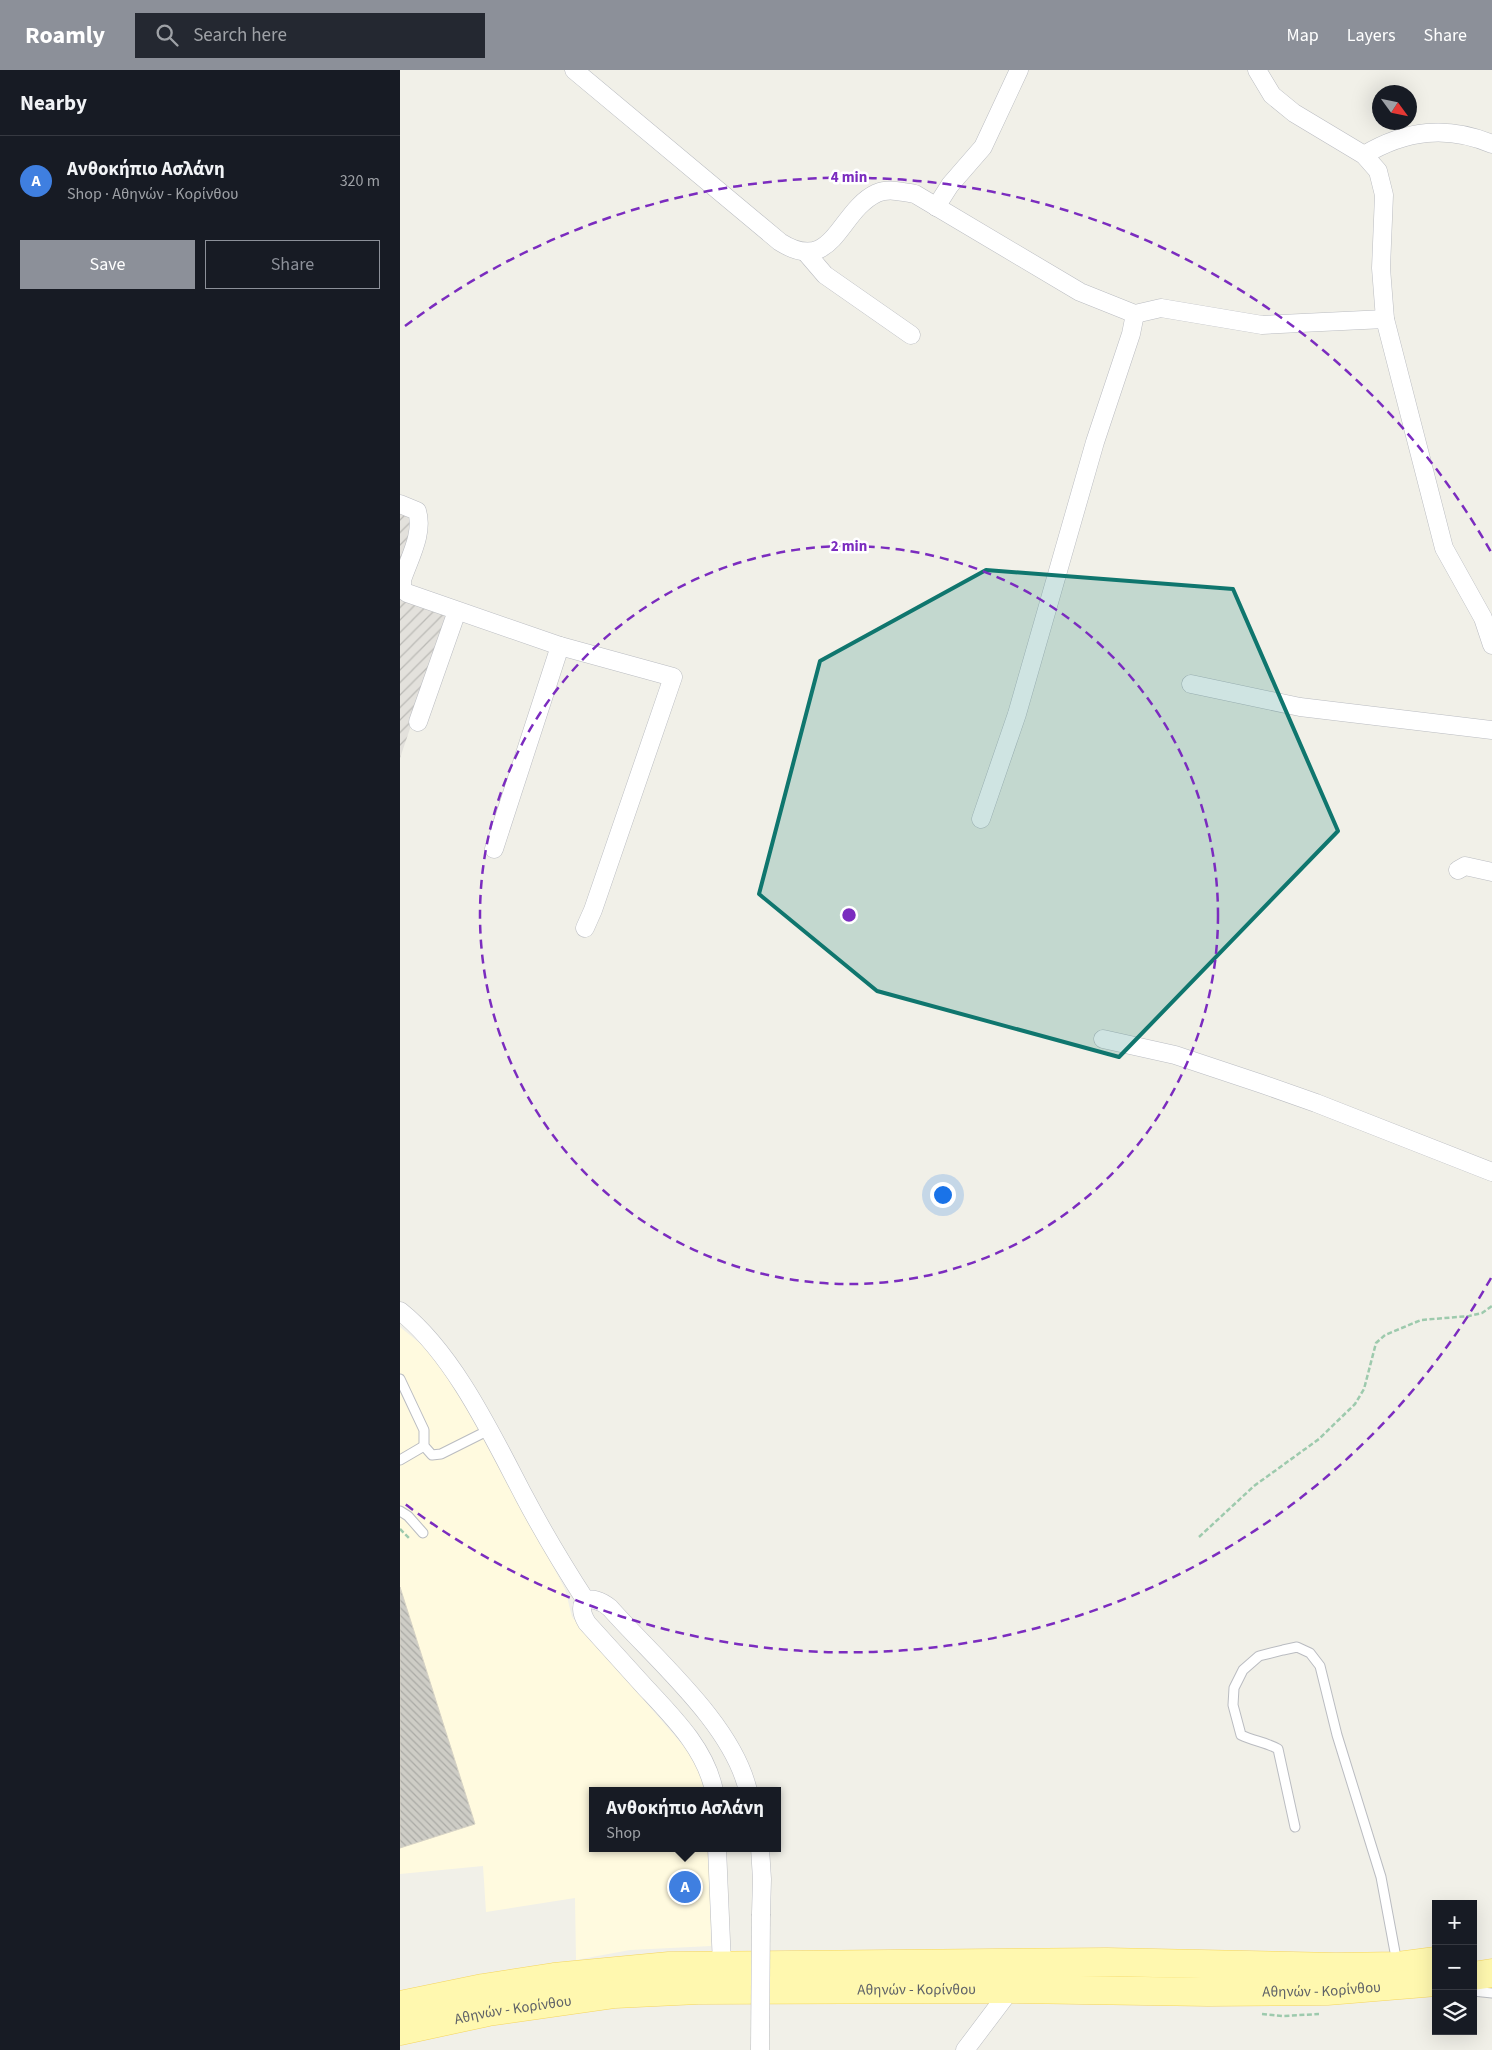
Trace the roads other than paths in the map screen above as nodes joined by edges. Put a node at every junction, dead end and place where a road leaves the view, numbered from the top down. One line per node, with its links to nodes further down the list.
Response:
1 (574, 70): 7 (street)
2 (1019, 70): 6 (street)
3 (1257, 70): 5 (street)
4 (1492, 144): 5 (street)
5 (1364, 154): 9 (street)
6 (936, 207): 7 (street); 8 (street)
7 (807, 254): 10 (street)
8 (1135, 314): 9 (street); 18 (street)
9 (1385, 318): 13 (street)
10 (911, 335)
11 (400, 504): 12 (street)
12 (457, 611): 14 (street); 16 (street)
13 (1492, 645)
14 (560, 646): 19 (street); 22 (street)
15 (1191, 684): 17 (street)
16 (418, 722)
17 (1492, 730)
18 (981, 819)
19 (494, 849)
20 (1458, 870): 21 (street)
21 (1492, 872)
22 (585, 928)
23 (1104, 1039): 24 (street)
24 (1492, 1172)
25 (400, 1310): 27 (street)
26 (400, 1379): 28 (lane)
27 (489, 1430): 28 (lane); 32 (street)
28 (424, 1446): 29 (lane)
29 (400, 1460)
30 (400, 1511): 31 (lane)
31 (423, 1533)
32 (586, 1601): 33 (street); 34 (street)
33 (713, 1787)
34 (747, 1787)
35 (1295, 1827): 41 (lane)
36 (717, 1852): 40 (street)
37 (760, 1852): 51 (street, bridge)
38 (1492, 1954): 39 (main road)
39 (1477, 1956)
40 (722, 1965): 41 (main road, Αθηνών - Κορίνθου); 49 (main road, Αθηνών - Κορίνθου)
41 (1398, 1966): 44 (main road, Αθηνών - Κορίνθου)
42 (1492, 1973): 43 (main road)
43 (1477, 1975)
44 (1432, 1976)
45 (1432, 1977): 46 (main road, Αθηνών - Κορίνθου)
46 (1011, 1989): 50 (main road, Αθηνών - Κορίνθου); 52 (street)
47 (1477, 1991): 48 (lane)
48 (1492, 1993)
49 (400, 2005)
50 (400, 2031)
51 (760, 2050)
52 (965, 2050)

